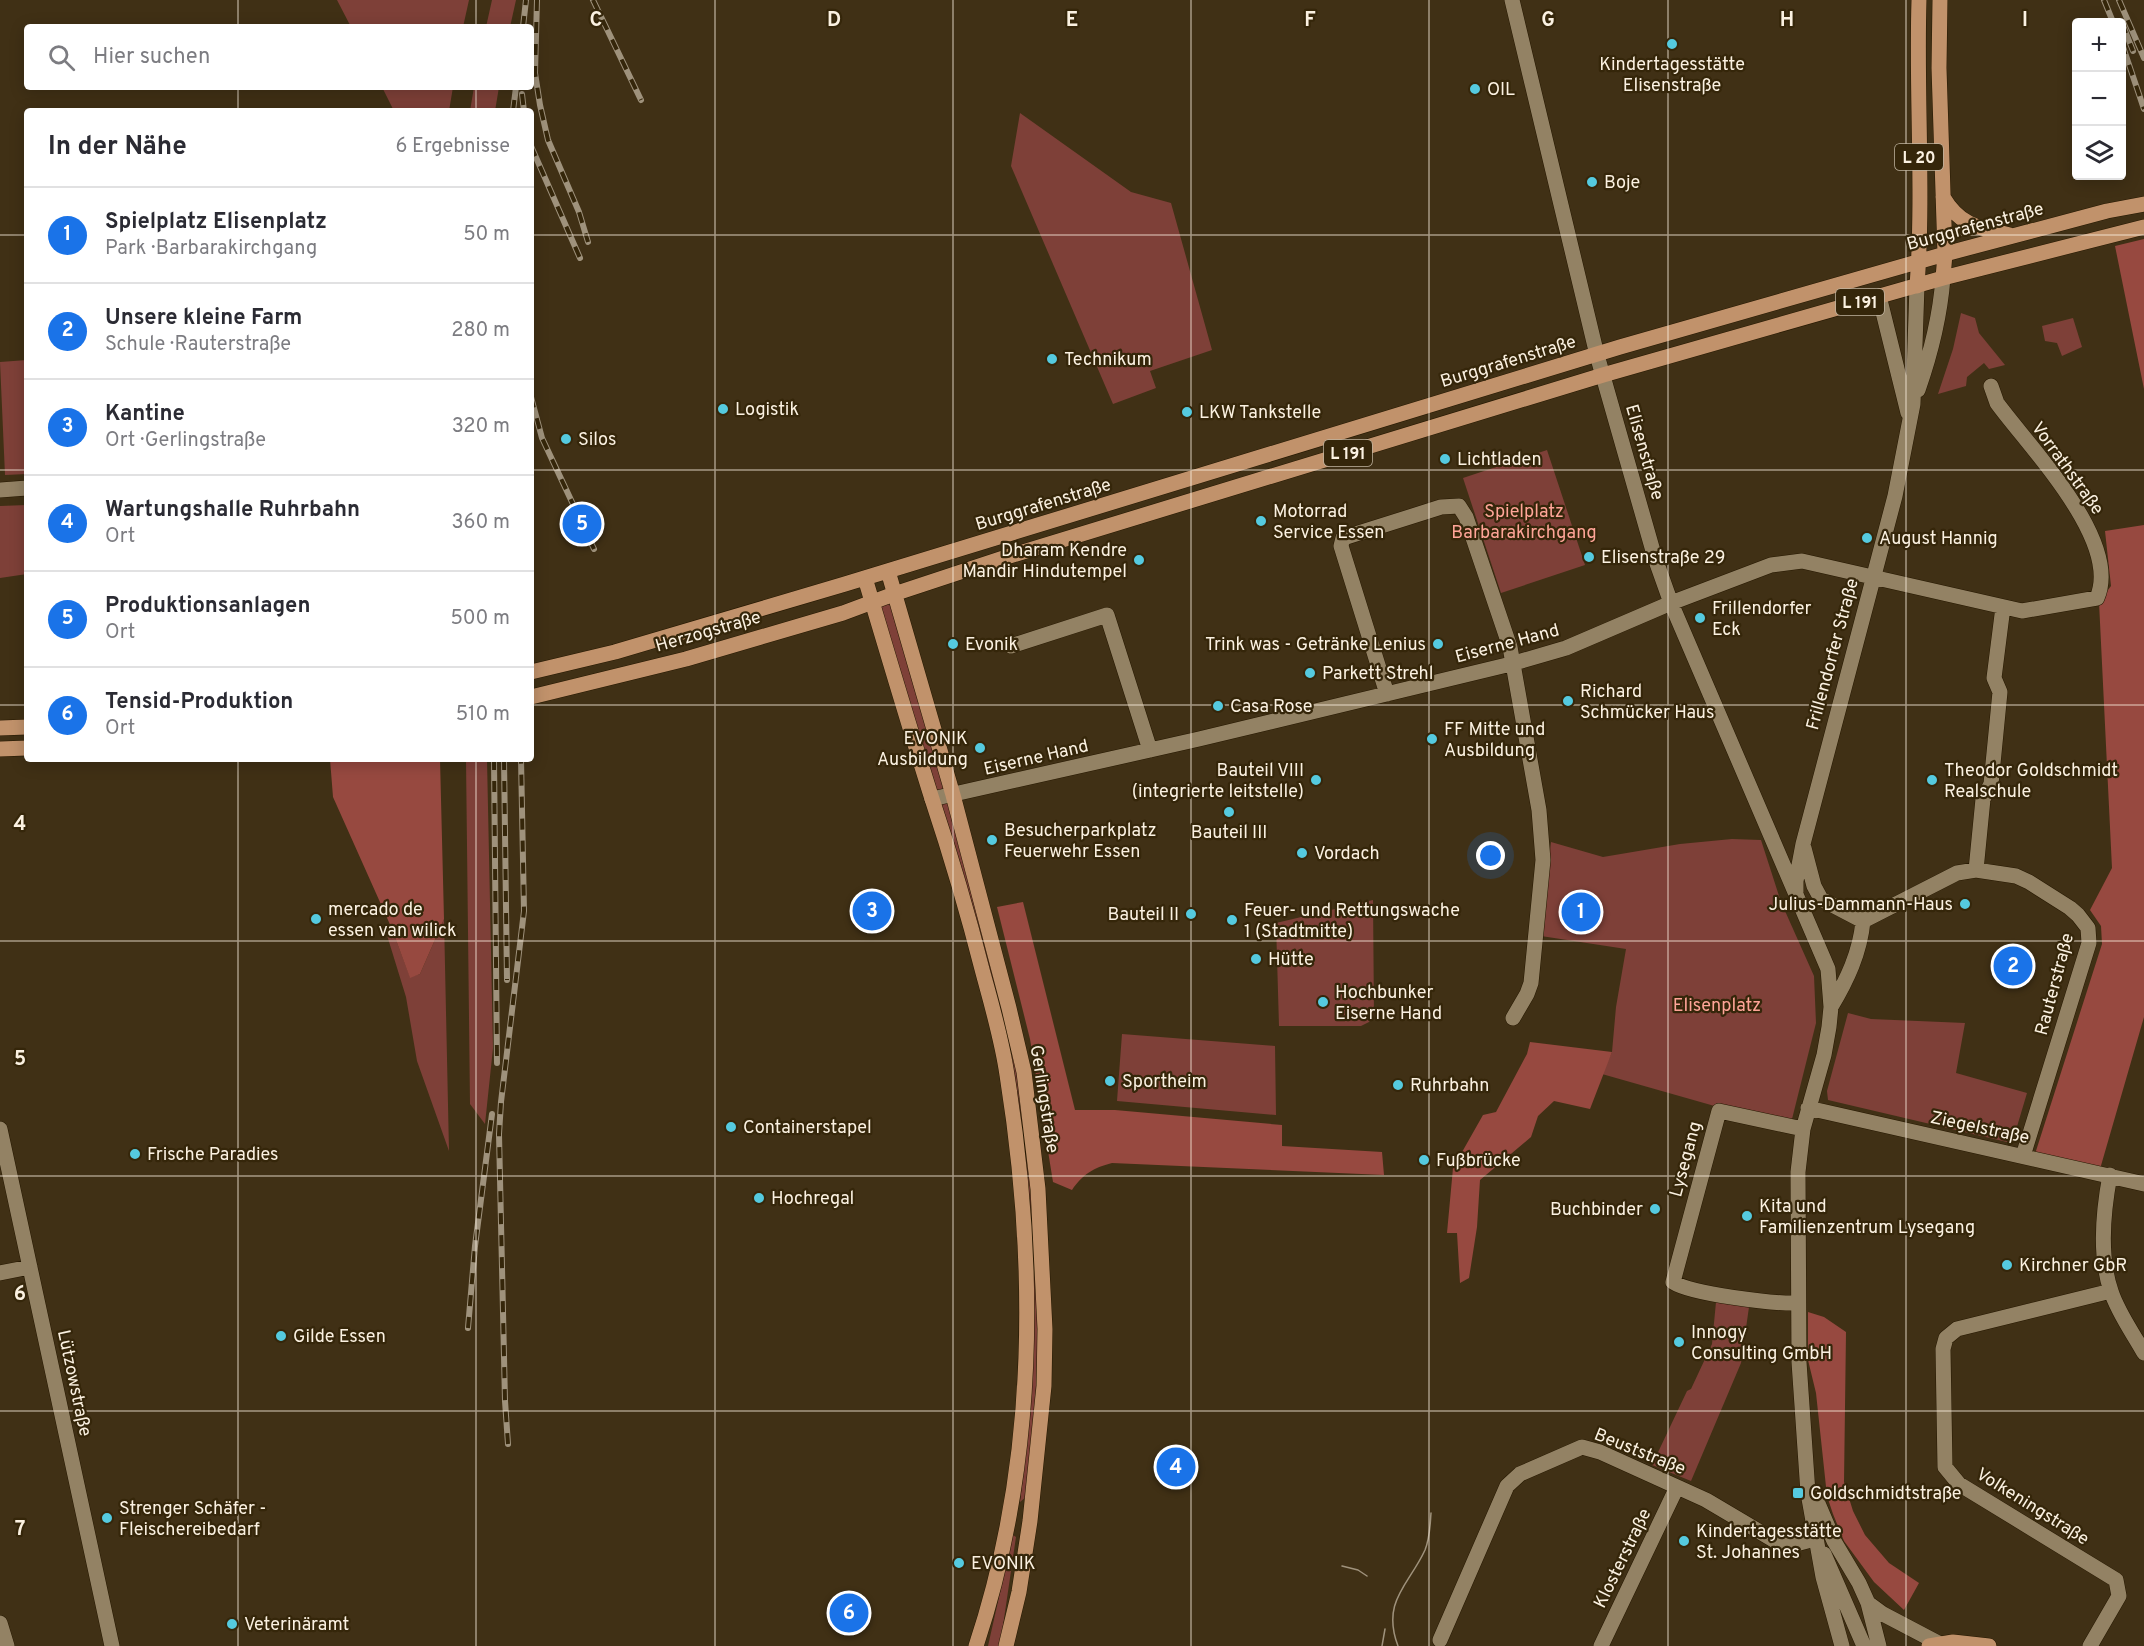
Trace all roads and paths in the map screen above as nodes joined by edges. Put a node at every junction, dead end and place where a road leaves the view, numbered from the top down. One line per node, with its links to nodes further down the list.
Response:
1 (1512, 0): 13 (street, Elisenstraße)
2 (1919, 0): 9 (main road, Frillendorfer Straße / L 20)
3 (1940, 0): 4 (main road, Frillendorfer Straße / L 20)
4 (1943, 196): 7 (main road, L 20); 8 (main road, Frillendorfer Straße / L 20)
5 (2136, 205): 7 (main road, Burggrafenstraße / L 20)
6 (2139, 228): 10 (main road)
7 (2012, 236): 8 (main road, Burggrafenstraße / L 20)
8 (1945, 254): 9 (main road, Burggrafenstraße / L 20); 10 (main road, Frillendorfer Straße / L 20)
9 (1919, 261): 11 (main road, Frillendorfer Straße / L 20); 13 (main road, Burggrafenstraße / L 191)
10 (1943, 278): 11 (main road); 16 (street, Frillendorfer Straße)
11 (1917, 286): 12 (main road, L 191); 16 (street, Frillendorfer Straße)
12 (1879, 296): 14 (main road, L 191); 17 (street, Frillendorfer Straße)
13 (1597, 355): 14 (street, Elisenstraße); 20 (main road, Burggrafenstraße / L 191)
14 (1603, 375): 23 (main road, L 191); 25 (street, Elisenstraße)
15 (1991, 387): 26 (street, Vorrathstraße)
16 (1913, 404): 17 (street, Frillendorfer Straße)
17 (1910, 422): 22 (street, Frillendorfer Straße)
18 (24, 488): 19 (street)
19 (0, 490)
20 (888, 571): 21 (main road, Herzogstraße / L 191); 23 (main road, Gerlingstraße)
21 (865, 578): 24 (main road, Gerlingstraße); 29 (main road, Herzogstraße)
22 (1873, 578): 25 (street, Eiserne Hand); 26 (street, Vorrathstraße); 39 (street, Frillendorfer Straße)
23 (894, 594): 24 (main road, Herzogstraße / L 191); 37 (main road, Gerlingstraße)
24 (872, 602): 31 (main road, Herzogstraße); 38 (main road, Gerlingstraße)
25 (1671, 603): 28 (street, Eiserne Hand); 41 (street, Elisenstraße)
26 (2003, 607): 40 (street)
27 (1011, 645): 36 (street)
28 (1511, 664): 30 (street, Eiserne Hand); 30 (street); 44 (street)
29 (534, 671)
30 (1387, 694): 36 (street, Eiserne Hand)
31 (534, 696)
32 (24, 727): 33 (main road)
33 (0, 728)
34 (24, 748): 35 (main road)
35 (0, 749)
36 (1150, 750): 37 (street, Eiserne Hand)
37 (953, 795): 38 (street, Eiserne Hand); 66 (main road, Gerlingstraße)
38 (932, 799): 65 (main road, Gerlingstraße)
39 (1803, 844): 41 (street, Frillendorfer Straße); 42 (street)
40 (1976, 870): 42 (street, Rauterstraße); 48 (street, Rauterstraße)
41 (1796, 897): 43 (street)
42 (1863, 921): 43 (street)
43 (1831, 1007): 45 (street)
44 (1513, 1018)
45 (1808, 1108): 47 (street); 48 (street, Ziegelstraße)
46 (0, 1129): 51 (street, Lützowstraße)
47 (1803, 1129): 54 (street); 54 (street, Lysegang)
48 (2024, 1156): 49 (street, Ziegelstraße)
49 (2110, 1176): 50 (street, Ziegelstraße); 53 (street)
50 (2144, 1184)
51 (30, 1267): 52 (street); 64 (street, Lützowstraße)
52 (0, 1273)
53 (2111, 1291): 55 (street); 72 (street, Volkeningstraße)
54 (1798, 1304): 56 (street)
55 (2144, 1353)
56 (1806, 1474): 58 (street); 59 (street)
57 (1677, 1487): 58 (street, Beuststraße); 61 (street, Beuststraße); 67 (street, Klosterstraße)
58 (1815, 1539): 68 (street); 69 (street)
59 (1869, 1604): 62 (street); 70 (street)
60 (0, 1623): 63 (street)
61 (1440, 1640)
62 (1934, 1645): 71 (main road)
63 (7, 1646)
64 (112, 1646)
65 (976, 1646)
66 (1006, 1646)
67 (1601, 1646)
68 (1842, 1646)
69 (1864, 1646)
70 (1879, 1646)
71 (1989, 1646)
72 (2090, 1646)

